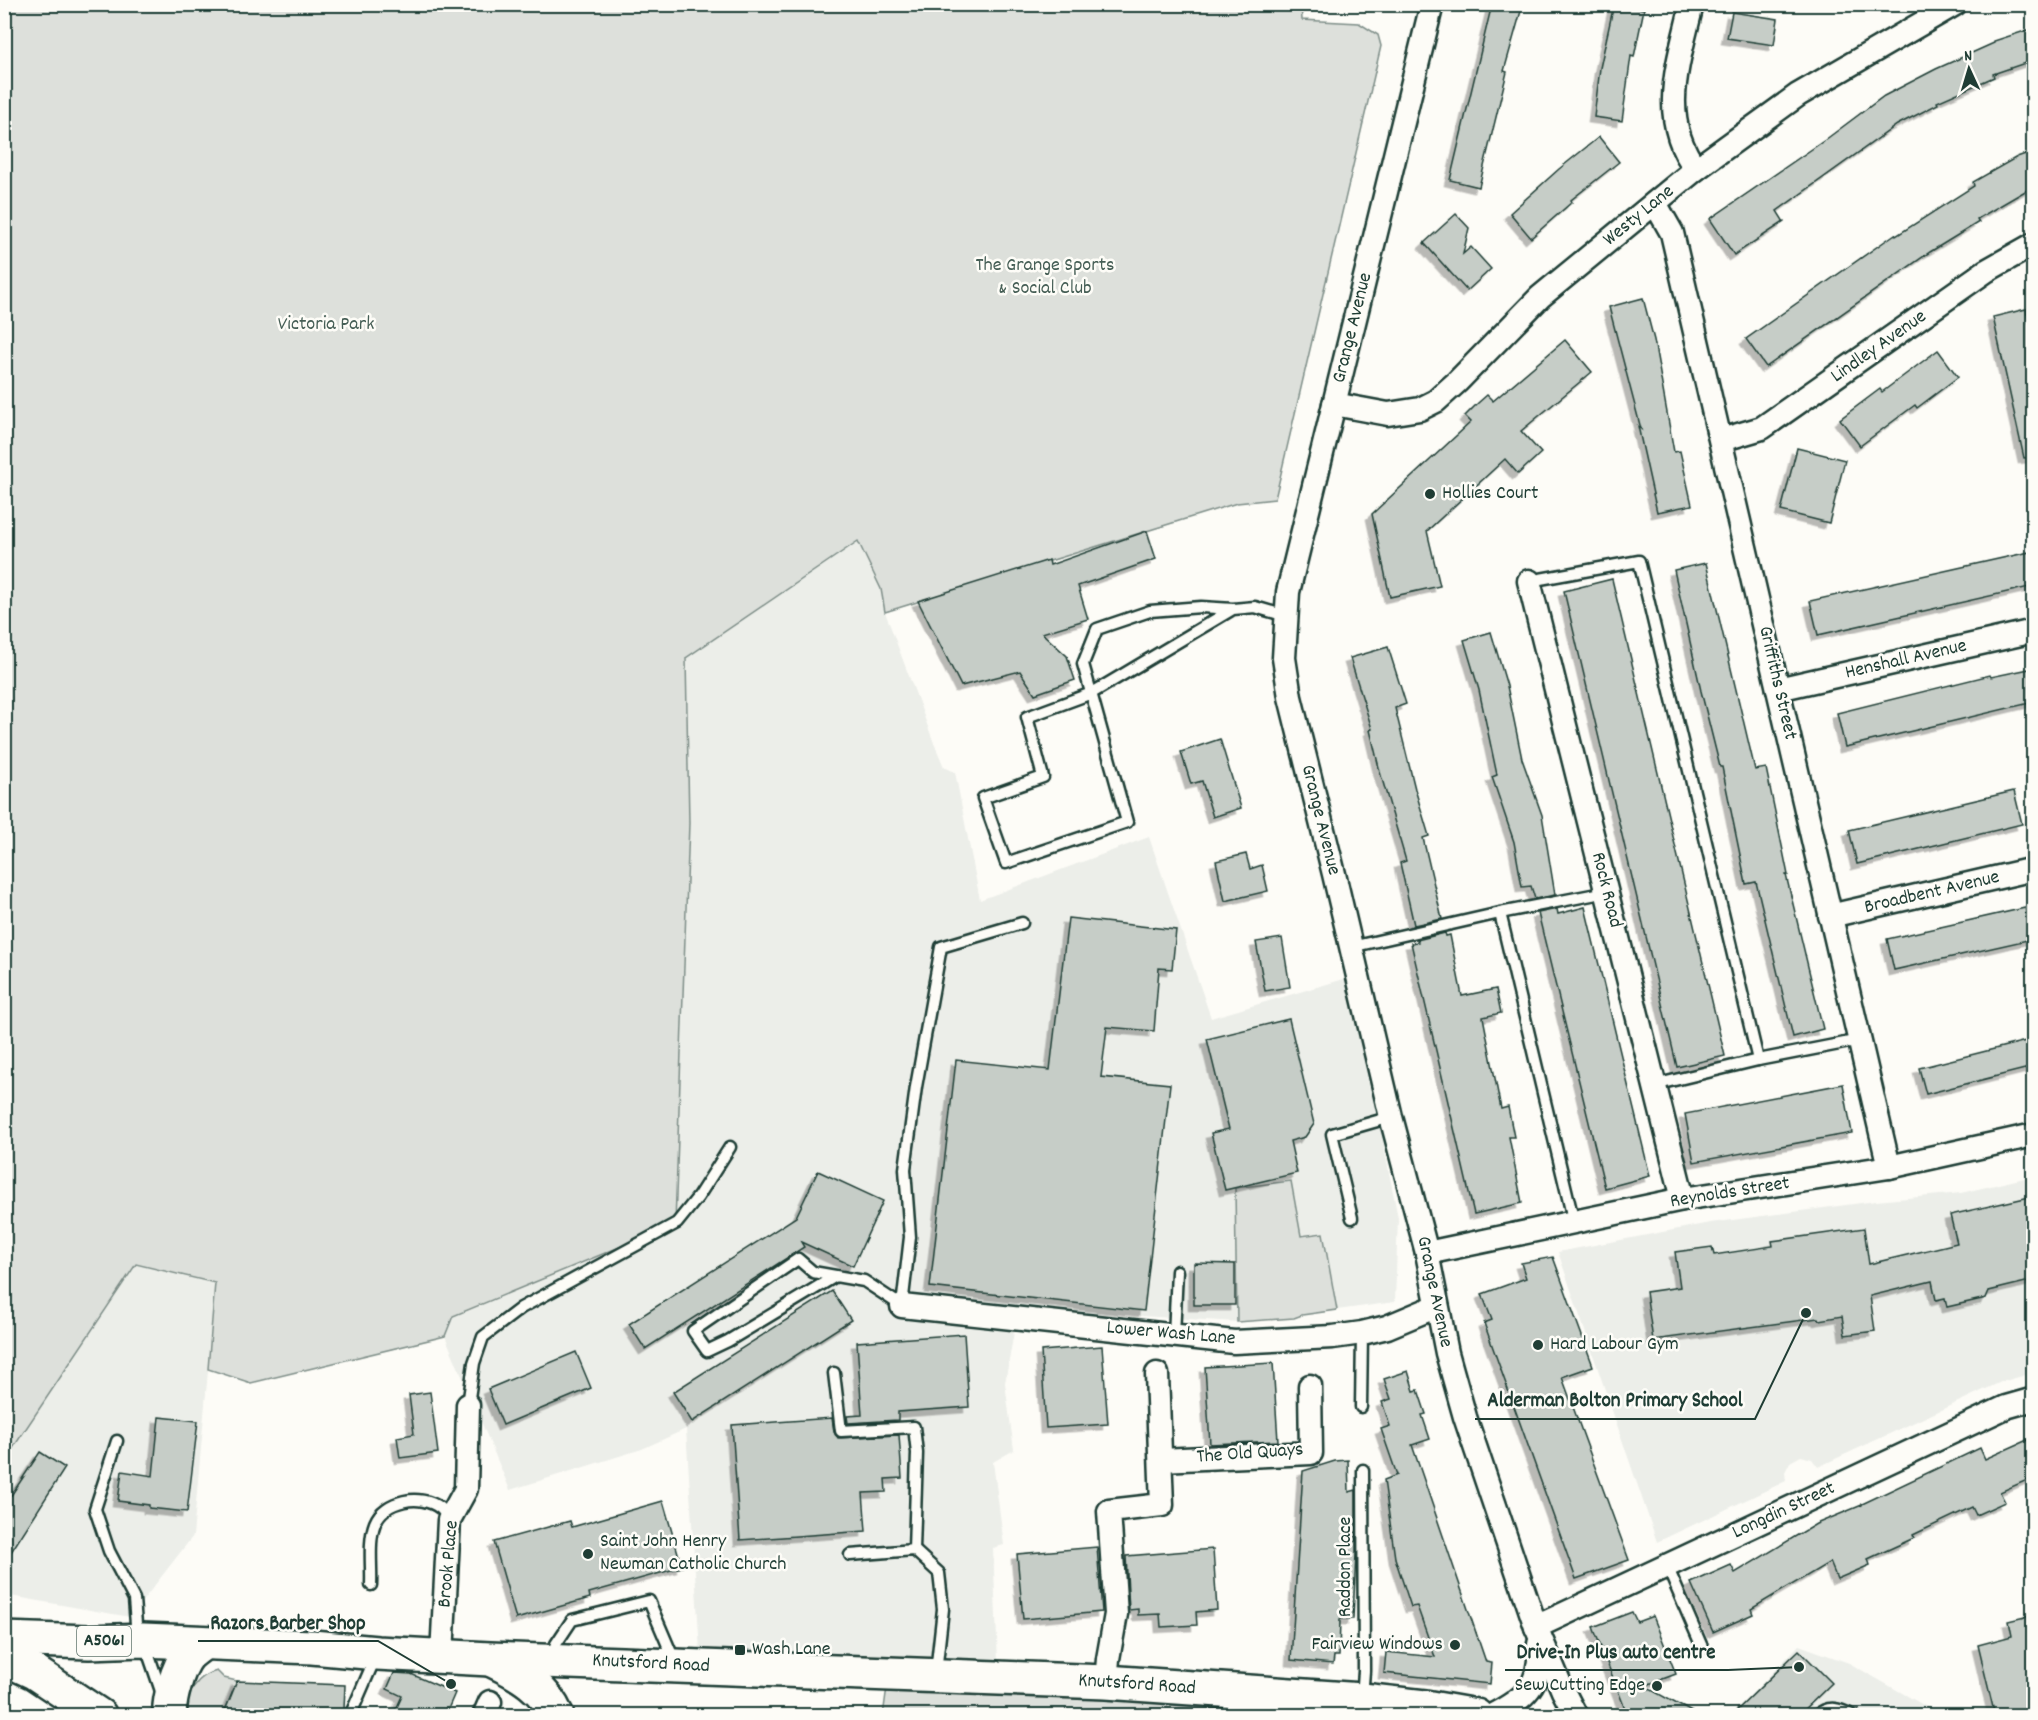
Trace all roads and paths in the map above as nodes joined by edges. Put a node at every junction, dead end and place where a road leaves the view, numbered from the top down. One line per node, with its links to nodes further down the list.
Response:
1 (1432, 4): 7 (street, Grange Avenue)
2 (1692, 4): 4 (street)
3 (1954, 4): 4 (street, Westy Lane)
4 (1696, 169): 5 (street, Westy Lane)
5 (1655, 203): 7 (street, Westy Lane); 8 (street, Griffiths Street)
6 (2034, 244): 8 (street, Lindley Avenue)
7 (1334, 404): 11 (street, Grange Avenue)
8 (1721, 440): 13 (street, Griffiths Street)
9 (1529, 581): 16 (street, Rock Road); 22 (lane)
10 (1233, 609): 11 (lane); 14 (lane); 14 (lane)
11 (1286, 616): 20 (street, Grange Avenue)
12 (2034, 632): 13 (street, Henshall Avenue)
13 (1778, 689): 18 (street, Griffiths Street)
14 (1092, 693): 14 (lane)
15 (2034, 869): 18 (street, Broadbent Avenue)
16 (1607, 892): 17 (lane); 23 (street, Rock Road)
17 (1500, 913): 20 (lane); 30 (lane)
18 (1830, 916): 21 (street, Griffiths Street)
19 (1022, 923): 34 (lane)
20 (1351, 947): 24 (street, Grange Avenue)
21 (1860, 1040): 22 (lane); 27 (street, Griffiths Street)
22 (1758, 1060): 23 (lane)
23 (1654, 1085): 28 (street, Rock Road)
24 (1391, 1117): 29 (lane); 31 (street, Grange Avenue)
25 (2034, 1135): 27 (street, Reynolds Street)
26 (729, 1147): 42 (lane)
27 (1889, 1167): 28 (street, Reynolds Street)
28 (1683, 1200): 30 (street, Reynolds Street)
29 (1352, 1218)
30 (1574, 1223): 31 (street, Reynolds Street)
31 (1427, 1253): 35 (street, Grange Avenue)
32 (1177, 1271): 37 (lane)
33 (834, 1277): 33 (lane); 34 (lane)
34 (902, 1306): 37 (street, Lower Wash Lane)
35 (1437, 1306): 36 (street, Lower Wash Lane); 52 (street, Grange Avenue)
36 (1362, 1333): 37 (street, Lower Wash Lane); 43 (lane)
37 (1174, 1336)
38 (834, 1373): 48 (lane)
39 (1157, 1374): 45 (street)
40 (1310, 1386): 45 (street, The Old Quays)
41 (2034, 1399): 50 (street, Longdin Street)
42 (468, 1405): 47 (street, Brook Place)
43 (1361, 1407)
44 (117, 1441): 54 (lane)
45 (1161, 1460): 64 (street)
46 (1363, 1470): 65 (lane, Raddon Place)
47 (449, 1520): 51 (lane); 58 (street, Brook Place)
48 (914, 1550): 49 (lane); 63 (lane)
49 (850, 1556)
50 (1667, 1566): 52 (street, Longdin Street); 56 (lane)
51 (371, 1585)
52 (1536, 1628): 71 (street, Grange Avenue); 72 (street, Grange Avenue)
53 (4, 1639): 54 (highway, Knutsford Road / A5061)
54 (143, 1640): 55 (highway, Knutsford Road / A5061); 66 (lane)
55 (203, 1643): 57 (highway, Knutsford Road / A5061); 66 (highway)
56 (1702, 1647)
57 (377, 1653): 58 (highway, Knutsford Road / A5061); 68 (lane)
58 (442, 1655): 60 (highway, Knutsford Road / A5061)
59 (4, 1658): 67 (highway)
60 (490, 1659): 61 (highway, Knutsford Road / A5061); 69 (highway, A5061)
61 (550, 1660): 62 (highway, Knutsford Road / A5061); 62 (lane)
62 (676, 1665): 63 (highway, Knutsford Road / A5061)
63 (936, 1676): 64 (highway, Knutsford Road / A5061)
64 (1106, 1682): 65 (highway, Knutsford Road / A5061)
65 (1372, 1708): 70 (highway, Knutsford Road / A5061)
66 (170, 1713)
67 (100, 1716)
68 (350, 1716)
69 (557, 1716)
70 (1476, 1716)
71 (1491, 1716)
72 (1576, 1716)
73 (1816, 1716): 74 (lane)
74 (1854, 1716)

